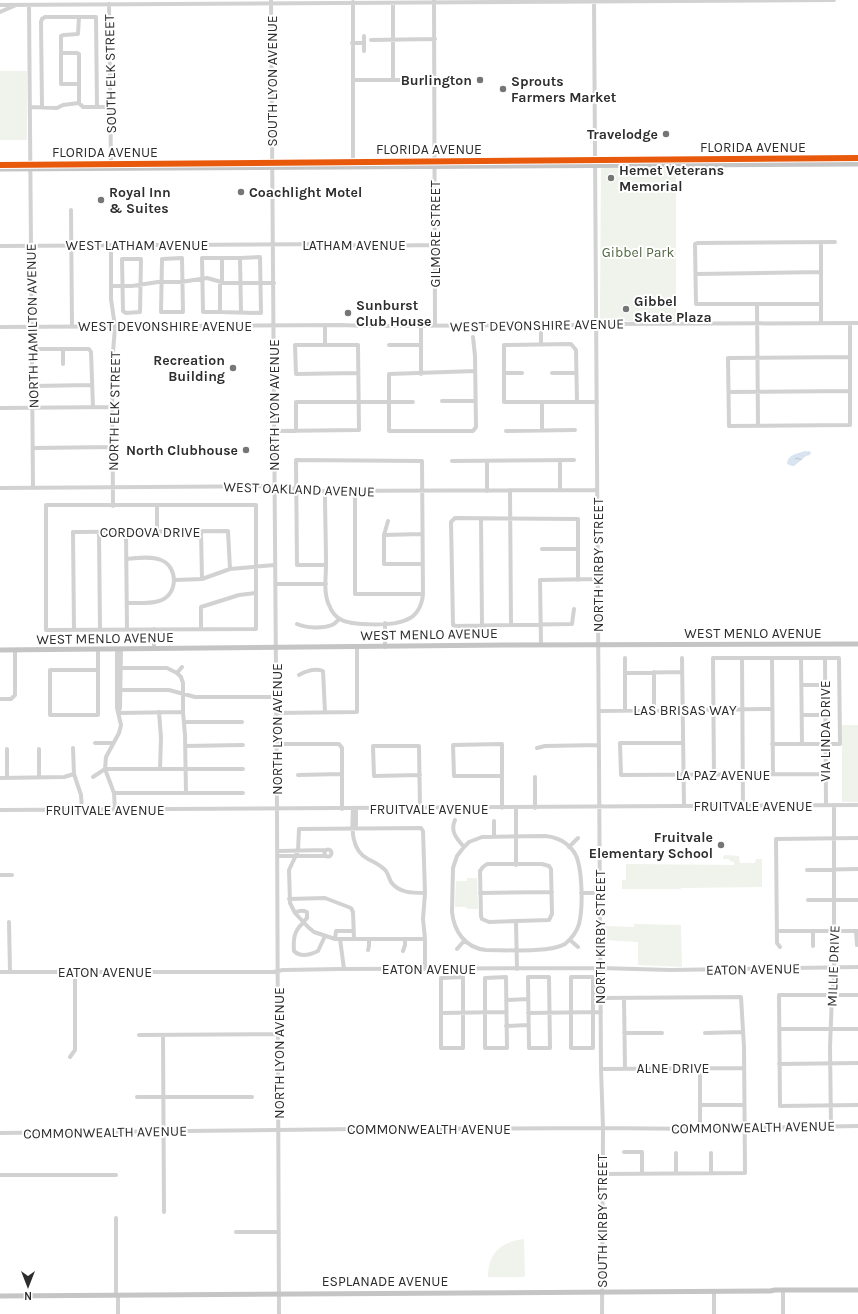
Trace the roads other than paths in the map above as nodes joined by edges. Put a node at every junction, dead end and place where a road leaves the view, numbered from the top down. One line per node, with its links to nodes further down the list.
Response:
1 (834, 0): 4 (street)
2 (271, 1): 5 (street); 7 (street); 44 (street, SOUTH LYON AVENUE)
3 (510, 1): 4 (street); 6 (street)
4 (594, 1): 37 (street, NORTH KIRBY STREET)
5 (353, 2): 8 (street); 18 (street)
6 (434, 2): 8 (street); 15 (street, GILMORE STREET)
7 (109, 4): 11 (street); 30 (street, SOUTH ELK STREET)
8 (393, 4): 17 (street)
9 (0, 5): 10 (street)
10 (16, 5): 11 (street); 12 (street)
11 (30, 5): 27 (street, NORTH HAMILTON AVENUE)
12 (0, 12)
13 (79, 17): 21 (street); 28 (street); 29 (street)
14 (364, 36): 19 (street)
15 (435, 39): 17 (street); 24 (street, GILMORE STREET)
16 (371, 40): 17 (street)
17 (393, 40): 23 (street)
18 (352, 43): 19 (street); 22 (street)
19 (364, 43): 20 (street)
20 (364, 51)
21 (61, 53): 25 (street); 25 (street)
22 (352, 80): 23 (street); 39 (street)
23 (393, 80): 24 (street)
24 (435, 80): 40 (street, GILMORE STREET)
25 (78, 84): 26 (street)
26 (79, 104): 28 (street); 29 (street)
27 (32, 107): 28 (street); 45 (street, NORTH HAMILTON AVENUE)
28 (42, 107)
29 (97, 107): 30 (street)
30 (110, 107): 46 (street, SOUTH ELK STREET)
31 (858, 158): 33 (main road, FLORIDA AVENUE)
32 (696, 160): 33 (main road, FLORIDA AVENUE); 37 (main road, FLORIDA AVENUE); 41 (main road)
33 (727, 160): 42 (main road)
34 (527, 161): 35 (main road, FLORIDA AVENUE); 40 (main road, FLORIDA AVENUE); 47 (main road)
35 (557, 161): 37 (main road, FLORIDA AVENUE); 48 (main road)
36 (208, 163): 44 (main road, FLORIDA AVENUE); 46 (main road, FLORIDA AVENUE); 49 (main road)
37 (595, 163): 41 (main road, FLORIDA AVENUE); 48 (main road, FLORIDA AVENUE); 84 (street, NORTH KIRBY STREET)
38 (0, 164): 45 (main road, FLORIDA AVENUE)
39 (352, 164): 40 (main road, FLORIDA AVENUE); 44 (main road, FLORIDA AVENUE)
40 (434, 164): 47 (main road, FLORIDA AVENUE); 55 (street, GILMORE STREET)
41 (680, 164): 42 (main road, FLORIDA AVENUE)
42 (706, 164): 43 (main road, FLORIDA AVENUE)
43 (858, 164)
44 (273, 165): 49 (main road, FLORIDA AVENUE); 54 (street, NORTH LYON AVENUE)
45 (30, 166): 46 (main road, FLORIDA AVENUE); 50 (main road, FLORIDA AVENUE); 57 (street, NORTH HAMILTON AVENUE)
46 (111, 166): 49 (main road, FLORIDA AVENUE)
47 (487, 166): 48 (main road, FLORIDA AVENUE)
48 (522, 166)
49 (165, 168)
50 (0, 169)
51 (71, 210): 58 (street)
52 (822, 242): 53 (street); 62 (street); 63 (street)
53 (836, 242)
54 (273, 245): 55 (street, LATHAM AVENUE); 59 (street, WEST LATHAM AVENUE); 70 (street, NORTH LYON AVENUE)
55 (435, 245): 87 (street, GILMORE STREET)
56 (0, 246): 57 (street, WEST LATHAM AVENUE)
57 (31, 246): 58 (street, WEST LATHAM AVENUE); 88 (street, NORTH HAMILTON AVENUE)
58 (72, 246): 59 (street, WEST LATHAM AVENUE); 89 (street)
59 (111, 246): 72 (street, NORTH ELK STREET)
60 (222, 258): 61 (street); 64 (street); 67 (street)
61 (240, 258): 68 (street); 69 (street)
62 (821, 272): 63 (street); 75 (street)
63 (696, 274): 74 (street)
64 (203, 279): 65 (street); 67 (street); 76 (street)
65 (183, 281): 66 (street); 66 (street); 66 (street)
66 (162, 282): 71 (street)
67 (221, 282): 68 (street); 76 (street)
68 (241, 283): 69 (street); 77 (street)
69 (261, 283): 70 (street); 77 (street)
70 (274, 283): 85 (street, NORTH LYON AVENUE)
71 (141, 284): 73 (street); 73 (street); 73 (street)
72 (111, 286): 73 (street); 90 (street, NORTH ELK STREET)
73 (122, 286)
74 (757, 304): 75 (street); 79 (street)
75 (821, 304): 80 (street)
76 (220, 312): 77 (street)
77 (241, 312)
78 (858, 322): 81 (street, WEST DEVONSHIRE AVENUE)
79 (757, 323): 80 (street, WEST DEVONSHIRE AVENUE); 84 (street, WEST DEVONSHIRE AVENUE); 99 (street)
80 (822, 323): 81 (street, WEST DEVONSHIRE AVENUE)
81 (850, 323): 100 (street)
82 (325, 325): 85 (street, WEST DEVONSHIRE AVENUE); 86 (street, WEST DEVONSHIRE AVENUE); 94 (street)
83 (541, 325): 84 (street, WEST DEVONSHIRE AVENUE); 87 (street, WEST DEVONSHIRE AVENUE); 93 (street)
84 (596, 325): 121 (street, NORTH KIRBY STREET)
85 (274, 326): 90 (street, WEST DEVONSHIRE AVENUE); 129 (street, NORTH LYON AVENUE)
86 (421, 326): 87 (street, WEST DEVONSHIRE AVENUE); 96 (street)
87 (435, 326)
88 (32, 327): 89 (street, WEST DEVONSHIRE AVENUE); 91 (street, WEST DEVONSHIRE AVENUE); 97 (street, NORTH HAMILTON AVENUE)
89 (72, 327): 90 (street, WEST DEVONSHIRE AVENUE)
90 (116, 327): 125 (street, NORTH ELK STREET)
91 (0, 328)
92 (474, 337): 102 (street)
93 (541, 344): 104 (street); 107 (street)
94 (325, 345): 103 (street); 103 (street)
95 (389, 345): 96 (street)
96 (421, 345): 108 (street)
97 (32, 349): 98 (street); 110 (street, NORTH HAMILTON AVENUE)
98 (63, 349): 101 (street); 109 (street)
99 (758, 357): 100 (street); 112 (street); 113 (street)
100 (850, 357): 111 (street)
101 (63, 364)
102 (475, 371): 108 (street); 115 (street)
103 (358, 373): 116 (street)
104 (504, 373): 105 (street); 119 (street)
105 (522, 373)
106 (552, 373): 107 (street)
107 (576, 373): 120 (street)
108 (421, 374): 117 (street)
109 (92, 385): 110 (street); 124 (street)
110 (34, 386): 123 (street, NORTH HAMILTON AVENUE)
111 (850, 391): 113 (street); 126 (street)
112 (728, 392): 113 (street); 126 (street)
113 (758, 392): 126 (street)
114 (442, 401): 115 (street)
115 (475, 401): 117 (street)
116 (359, 402): 117 (street); 130 (street); 130 (street)
117 (389, 402): 118 (street)
118 (413, 402)
119 (542, 402): 120 (street); 127 (street)
120 (577, 402): 121 (street)
121 (596, 402): 145 (street, NORTH KIRBY STREET)
122 (0, 408): 123 (street)
123 (32, 408): 124 (street); 133 (street, NORTH HAMILTON AVENUE)
124 (93, 408): 125 (street)
125 (113, 408): 132 (street, NORTH ELK STREET)
126 (758, 426)
127 (542, 430): 128 (street); 131 (street)
128 (575, 430)
129 (274, 431): 130 (street); 138 (street, NORTH LYON AVENUE)
130 (296, 431)
131 (506, 431)
132 (113, 447): 133 (street); 141 (street, NORTH ELK STREET)
133 (33, 448): 140 (street, NORTH HAMILTON AVENUE)
134 (560, 460): 135 (street); 137 (street); 144 (street)
135 (574, 460)
136 (452, 461): 137 (street)
137 (487, 461): 148 (street)
138 (274, 486): 141 (street, WEST OAKLAND AVENUE); 142 (street, WEST OAKLAND AVENUE); 165 (street, NORTH LYON AVENUE)
139 (0, 488): 140 (street, WEST OAKLAND AVENUE)
140 (33, 488): 141 (street, WEST OAKLAND AVENUE)
141 (113, 488): 150 (street, NORTH ELK STREET)
142 (296, 489): 147 (street); 149 (street, WEST OAKLAND AVENUE); 166 (street)
143 (510, 490): 144 (street, WEST OAKLAND AVENUE); 148 (street, WEST OAKLAND AVENUE); 153 (street)
144 (560, 490): 145 (street, WEST OAKLAND AVENUE)
145 (597, 490): 170 (street, NORTH KIRBY STREET)
146 (355, 491): 147 (street, WEST OAKLAND AVENUE); 149 (street, WEST OAKLAND AVENUE); 176 (street)
147 (422, 491): 148 (street, WEST OAKLAND AVENUE); 160 (street)
148 (487, 491)
149 (325, 492): 166 (street)
150 (114, 506): 151 (street); 187 (street)
151 (157, 506): 157 (street); 167 (street)
152 (481, 520): 153 (street); 184 (street); 184 (street)
153 (510, 520): 162 (street); 182 (street)
154 (388, 521): 159 (street)
155 (99, 532): 156 (street, CORDOVA DRIVE); 187 (street, CORDOVA DRIVE); 188 (street)
156 (126, 532): 157 (street, CORDOVA DRIVE); 163 (street)
157 (157, 532): 158 (street, CORDOVA DRIVE)
158 (201, 532): 168 (street, CORDOVA DRIVE); 169 (street)
159 (384, 534): 160 (street); 164 (street)
160 (422, 534): 164 (street)
161 (542, 549): 162 (street)
162 (578, 549): 172 (street)
163 (127, 559): 171 (street); 177 (street)
164 (423, 564): 176 (street)
165 (275, 565): 167 (street); 173 (street, NORTH LYON AVENUE)
166 (326, 565): 174 (street)
167 (256, 566): 168 (street); 175 (street)
168 (230, 569): 169 (street)
169 (202, 579): 171 (street)
170 (598, 579): 172 (street); 192 (street, NORTH KIRBY STREET)
171 (175, 580): 177 (street)
172 (578, 580): 183 (street)
173 (276, 584): 174 (street); 195 (street, NORTH LYON AVENUE)
174 (326, 584): 179 (street)
175 (256, 592): 186 (street); 186 (street)
176 (423, 594): 180 (street)
177 (127, 603): 189 (street)
178 (574, 609): 183 (street)
179 (339, 619): 180 (street); 181 (street)
180 (385, 623): 194 (street)
181 (297, 624)
182 (511, 625): 183 (street); 184 (street)
183 (541, 625): 191 (street)
184 (482, 626)
185 (154, 629): 186 (street); 189 (street); 197 (street)
186 (201, 629)
187 (74, 630): 188 (street)
188 (100, 630): 189 (street)
189 (127, 630)
190 (858, 644): 192 (main road, WEST MENLO AVENUE)
191 (541, 645): 192 (main road, WEST MENLO AVENUE); 194 (main road, WEST MENLO AVENUE)
192 (598, 645): 226 (street, NORTH KIRBY STREET)
193 (356, 647): 194 (main road, WEST MENLO AVENUE); 195 (main road, WEST MENLO AVENUE); 231 (street)
194 (385, 647)
195 (276, 648): 197 (main road, WEST MENLO AVENUE); 219 (street, NORTH LYON AVENUE)
196 (119, 649): 197 (main road, WEST MENLO AVENUE); 200 (main road, WEST MENLO AVENUE); 208 (street)
197 (154, 649)
198 (0, 650): 199 (main road, WEST MENLO AVENUE)
199 (15, 650): 200 (main road, WEST MENLO AVENUE); 220 (street)
200 (98, 650): 209 (street)
201 (625, 658): 210 (street)
202 (682, 658): 212 (street)
203 (742, 658): 204 (street); 224 (street); 225 (street)
204 (772, 658): 205 (street); 221 (street)
205 (801, 658): 206 (street); 215 (street)
206 (825, 658): 216 (street, VIA LINDA DRIVE); 243 (street)
207 (182, 667): 213 (street)
208 (119, 668): 213 (street); 217 (street)
209 (98, 670): 209 (street)
210 (625, 672): 211 (street); 227 (street)
211 (654, 672): 212 (street); 222 (street)
212 (682, 672): 223 (street)
213 (177, 673): 218 (street)
214 (299, 675): 231 (street)
215 (802, 685): 216 (street); 233 (street)
216 (825, 685): 234 (street, VIA LINDA DRIVE)
217 (119, 690): 218 (street); 228 (street)
218 (183, 694): 219 (street); 230 (street)
219 (277, 697): 232 (street, NORTH LYON AVENUE)
220 (0, 699)
221 (772, 709): 225 (street, LAS BRISAS WAY); 241 (street)
222 (654, 710): 223 (street, LAS BRISAS WAY); 227 (street, LAS BRISAS WAY)
223 (683, 710): 224 (street, LAS BRISAS WAY); 239 (street)
224 (714, 710): 225 (street, LAS BRISAS WAY); 263 (street)
225 (743, 710): 257 (street)
226 (598, 711): 227 (street, LAS BRISAS WAY); 245 (street, NORTH KIRBY STREET)
227 (625, 711)
228 (119, 712): 229 (street); 238 (street)
229 (159, 712): 230 (street); 252 (street)
230 (183, 712): 235 (street)
231 (325, 712): 232 (street)
232 (277, 713): 240 (street, NORTH LYON AVENUE)
233 (802, 715): 234 (street); 242 (street)
234 (825, 715): 243 (street, VIA LINDA DRIVE)
235 (184, 722): 236 (street); 246 (street)
236 (242, 722)
237 (95, 743): 238 (street)
238 (113, 743): 251 (street)
239 (683, 743): 262 (street); 262 (street, LA PAZ AVENUE)
240 (277, 744): 256 (street); 288 (street, NORTH LYON AVENUE)
241 (772, 744): 242 (street); 258 (street)
242 (802, 744): 243 (street)
243 (826, 744): 259 (street, VIA LINDA DRIVE)
244 (243, 745): 246 (street)
245 (599, 745): 248 (street); 281 (street, NORTH KIRBY STREET)
246 (185, 746): 253 (street)
247 (72, 748): 255 (street)
248 (537, 748)
249 (7, 749): 269 (street)
250 (39, 749): 265 (street)
251 (105, 769): 252 (street); 266 (street); 271 (street)
252 (160, 769): 253 (street)
253 (186, 769): 254 (street); 272 (street)
254 (243, 769)
255 (74, 774): 265 (street); 286 (street)
256 (342, 774): 260 (street); 282 (street)
257 (743, 774): 258 (street, LA PAZ AVENUE); 263 (street, LA PAZ AVENUE); 277 (street)
258 (773, 774): 259 (street, LA PAZ AVENUE)
259 (826, 774): 273 (street, VIA LINDA DRIVE)
260 (298, 775)
261 (420, 775): 261 (street); 284 (street)
262 (684, 775): 263 (street, LA PAZ AVENUE); 276 (street)
263 (714, 775)
264 (502, 776): 264 (street); 278 (street)
265 (39, 777): 269 (street)
266 (93, 777)
267 (535, 777): 280 (street)
268 (0, 778): 269 (street)
269 (7, 778)
270 (243, 792): 272 (street)
271 (114, 793): 272 (street); 287 (street)
272 (186, 793)
273 (826, 805): 274 (street, FRUITVALE AVENUE); 277 (street, FRUITVALE AVENUE)
274 (834, 805): 275 (street, FRUITVALE AVENUE); 296 (street, MILLIE DRIVE)
275 (858, 805)
276 (684, 806): 277 (street, FRUITVALE AVENUE); 281 (street, FRUITVALE AVENUE)
277 (743, 806)
278 (502, 808): 279 (street, FRUITVALE AVENUE); 284 (street, FRUITVALE AVENUE)
279 (516, 808): 280 (street, FRUITVALE AVENUE); 293 (street)
280 (535, 808): 281 (street, FRUITVALE AVENUE)
281 (599, 808): 315 (street, NORTH KIRBY STREET)
282 (342, 809): 283 (street, FRUITVALE AVENUE); 288 (street, FRUITVALE AVENUE)
283 (354, 809): 284 (street, FRUITVALE AVENUE); 291 (street)
284 (420, 809)
285 (0, 810): 286 (street, FRUITVALE AVENUE)
286 (82, 810): 287 (street, FRUITVALE AVENUE)
287 (115, 810): 288 (street, FRUITVALE AVENUE)
288 (277, 810): 299 (street, NORTH LYON AVENUE)
289 (455, 820): 297 (street)
290 (494, 821): 292 (street)
291 (353, 828): 301 (street); 312 (street); 312 (street)
292 (494, 837): 293 (street); 297 (street)
293 (516, 837): 298 (street); 305 (street)
294 (578, 838): 298 (street)
295 (858, 838): 296 (street)
296 (833, 839): 306 (street, MILLIE DRIVE); 325 (street)
297 (464, 847): 337 (street)
298 (570, 847): 314 (street)
299 (278, 851): 300 (street); 302 (street, NORTH LYON AVENUE)
300 (289, 851): 301 (street); 303 (street)
301 (298, 851): 304 (street); 304 (street)
302 (278, 856): 303 (street); 352 (street, NORTH LYON AVENUE)
303 (289, 856): 304 (street)
304 (296, 856): 316 (street)
305 (516, 865): 311 (street); 313 (street)
306 (834, 869): 307 (street); 308 (street); 318 (street, MILLIE DRIVE)
307 (858, 869)
308 (807, 870)
309 (0, 875): 310 (street)
310 (12, 875)
311 (552, 892): 313 (street); 322 (street)
312 (425, 893): 335 (street)
313 (480, 893): 322 (street)
314 (581, 893): 315 (street); 336 (street)
315 (600, 893): 348 (street, NORTH KIRBY STREET)
316 (289, 899): 320 (street); 324 (street)
317 (808, 900): 318 (street)
318 (834, 900): 319 (street); 327 (street, MILLIE DRIVE)
319 (858, 900)
320 (296, 913): 323 (street); 323 (street)
321 (9, 922): 354 (street)
322 (516, 922): 344 (street)
323 (303, 923): 329 (street); 329 (street)
324 (354, 931): 330 (street); 332 (street)
325 (777, 931): 326 (street); 341 (street)
326 (813, 931): 327 (street); 339 (street)
327 (835, 931): 328 (street); 346 (street, MILLIE DRIVE)
328 (857, 931): 338 (street)
329 (325, 936): 330 (street)
330 (335, 939): 331 (street)
331 (340, 939): 332 (street); 349 (street)
332 (354, 939): 333 (street)
333 (369, 939): 334 (street); 343 (street)
334 (405, 939): 335 (street); 345 (street)
335 (425, 939): 350 (street)
336 (570, 940): 340 (street); 344 (street)
337 (464, 941): 342 (street); 344 (street)
338 (857, 945)
339 (813, 946)
340 (578, 947)
341 (780, 947)
342 (457, 949)
343 (368, 950)
344 (517, 950): 351 (street)
345 (403, 951)
346 (834, 967): 347 (street, EATON AVENUE); 348 (street, EATON AVENUE); 356 (street, MILLIE DRIVE)
347 (858, 967)
348 (600, 968): 351 (street, EATON AVENUE); 358 (street, NORTH KIRBY STREET)
349 (342, 969): 350 (street, EATON AVENUE); 352 (street, EATON AVENUE)
350 (425, 969): 351 (street, EATON AVENUE)
351 (517, 969)
352 (278, 970): 355 (street, EATON AVENUE); 380 (street, NORTH LYON AVENUE)
353 (0, 972): 354 (street, EATON AVENUE)
354 (10, 972): 355 (street, EATON AVENUE)
355 (75, 972): 383 (street)
356 (832, 995): 357 (street); 373 (street); 374 (street, MILLIE DRIVE)
357 (858, 995)
358 (601, 998): 359 (street); 367 (street, NORTH KIRBY STREET)
359 (624, 998): 376 (street); 377 (street)
360 (528, 999): 361 (street); 364 (street); 370 (street)
361 (506, 1000): 362 (street); 363 (street)
362 (485, 1012): 363 (street); 369 (street); 372 (street)
363 (506, 1012): 372 (street)
364 (550, 1012): 365 (street); 370 (street); 371 (street)
365 (571, 1012): 366 (street); 366 (street); 366 (street)
366 (593, 1012): 367 (street)
367 (601, 1012): 389 (street, NORTH KIRBY STREET)
368 (441, 1013): 369 (street); 369 (street); 369 (street)
369 (463, 1013)
370 (528, 1013): 371 (street)
371 (528, 1025): 372 (street)
372 (506, 1026)
373 (779, 1029): 374 (street); 385 (street)
374 (831, 1029): 375 (street); 386 (street, MILLIE DRIVE)
375 (858, 1029)
376 (743, 1032): 379 (street); 388 (street)
377 (624, 1033): 378 (street); 390 (street)
378 (662, 1033)
379 (705, 1033)
380 (278, 1034): 382 (street); 403 (street, NORTH LYON AVENUE)
381 (139, 1035): 382 (street)
382 (163, 1035): 392 (street)
383 (70, 1057)
384 (858, 1063): 386 (street)
385 (779, 1064): 386 (street); 396 (street)
386 (830, 1064): 396 (street, MILLIE DRIVE)
387 (700, 1068): 388 (street, ALNE DRIVE); 390 (street, ALNE DRIVE); 394 (street)
388 (744, 1068): 395 (street)
389 (601, 1069): 390 (street, ALNE DRIVE); 400 (street, NORTH KIRBY STREET)
390 (625, 1069)
391 (137, 1097): 392 (street)
392 (163, 1097): 393 (street); 404 (street)
393 (252, 1097)
394 (700, 1105): 395 (street); 402 (street)
395 (744, 1105): 401 (street)
396 (830, 1105): 397 (street); 398 (street, MILLIE DRIVE)
397 (858, 1105)
398 (831, 1126): 399 (street, COMMONWEALTH AVENUE); 401 (street, COMMONWEALTH AVENUE)
399 (858, 1126)
400 (603, 1128): 402 (street, COMMONWEALTH AVENUE); 403 (street, COMMONWEALTH AVENUE); 413 (street, SOUTH KIRBY STREET)
401 (744, 1128): 402 (street, COMMONWEALTH AVENUE); 411 (street)
402 (700, 1129)
403 (279, 1130): 404 (street, COMMONWEALTH AVENUE); 418 (street, NORTH LYON AVENUE)
404 (163, 1131): 405 (street, COMMONWEALTH AVENUE); 415 (street)
405 (0, 1133)
406 (624, 1152): 409 (street)
407 (676, 1153): 410 (street)
408 (711, 1153): 411 (street)
409 (642, 1173): 410 (street); 413 (street)
410 (676, 1173): 411 (street)
411 (711, 1173)
412 (116, 1174): 414 (street)
413 (602, 1174): 420 (street, SOUTH KIRBY STREET)
414 (0, 1175)
415 (164, 1212)
416 (116, 1218): 426 (street)
417 (236, 1232): 418 (street)
418 (279, 1232): 425 (street, NORTH LYON AVENUE)
419 (858, 1290): 421 (main road, ESPLANADE AVENUE)
420 (602, 1291): 422 (main road, ESPLANADE AVENUE); 425 (main road, ESPLANADE AVENUE); 430 (street, SOUTH KIRBY STREET)
421 (770, 1291): 422 (main road, ESPLANADE AVENUE); 423 (main road, ESPLANADE AVENUE)
422 (714, 1292): 431 (street)
423 (783, 1293): 424 (main road, ESPLANADE AVENUE); 432 (street)
424 (858, 1293)
425 (279, 1294): 426 (main road, ESPLANADE AVENUE); 429 (street)
426 (117, 1295): 427 (main road, ESPLANADE AVENUE); 428 (street)
427 (0, 1296)
428 (118, 1314)
429 (279, 1314)
430 (602, 1314)
431 (714, 1314)
432 (783, 1314)

